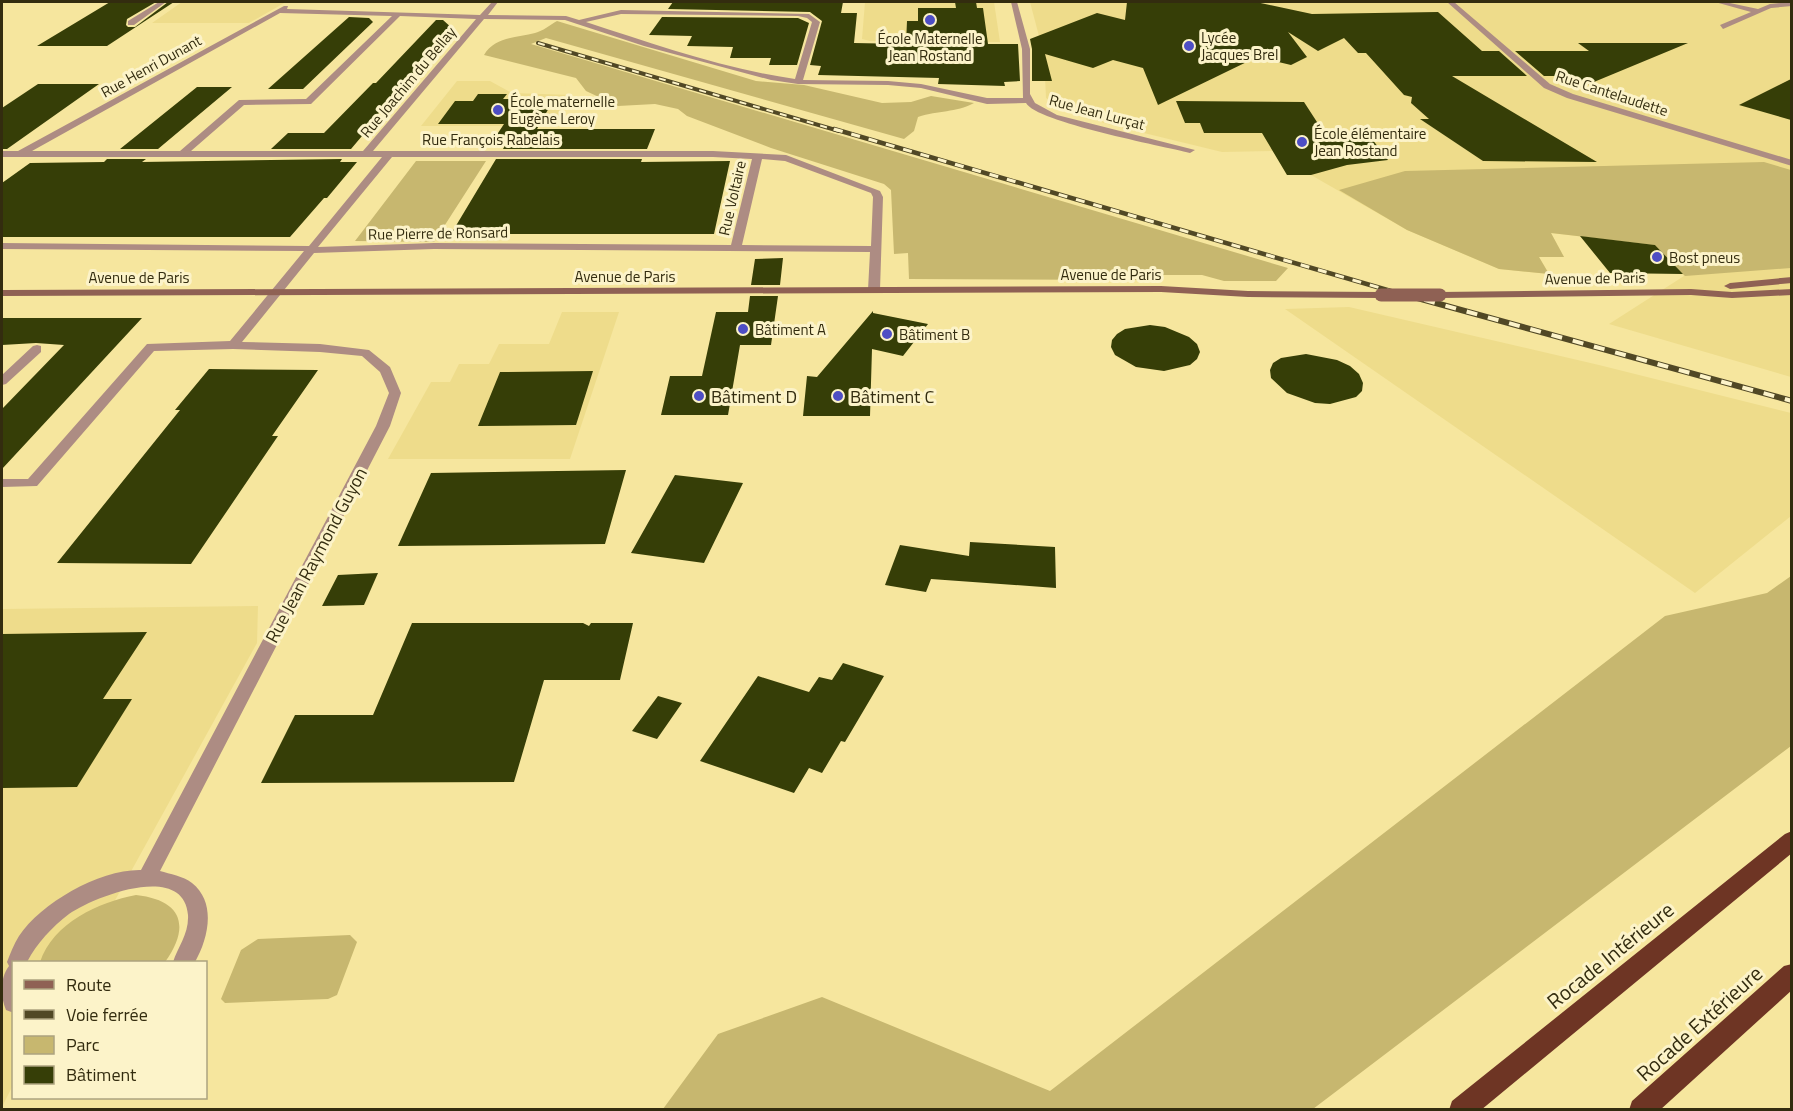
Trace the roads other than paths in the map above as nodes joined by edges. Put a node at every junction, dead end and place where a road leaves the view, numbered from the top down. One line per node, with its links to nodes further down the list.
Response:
1 (163, 2): 13 (street)
2 (296, 2): 8 (street, Rue Henri Dunant)
3 (495, 2): 11 (street, Rue Joachim du Bellay)
4 (1014, 2): 16 (street, Rue Jean Lurçat)
5 (1450, 2): 24 (street, Rue Cantelaudette)
6 (1718, 2): 9 (street)
7 (1791, 4): 9 (street)
8 (278, 11): 10 (street); 19 (street, Rue Henri Dunant)
9 (1758, 11): 14 (street)
10 (398, 14): 11 (street); 20 (street)
11 (482, 17): 12 (street); 21 (street, Rue Joachim du Bellay)
12 (578, 22): 15 (street); 15 (street)
13 (131, 23)
14 (1723, 27)
15 (798, 82): 16 (street)
16 (1027, 100): 17 (street, Rue Jean Lurçat)
17 (1190, 150)
18 (2, 154): 19 (street, Rue François Rabelais)
19 (19, 154): 20 (street, Rue François Rabelais)
20 (182, 154): 21 (street, Rue François Rabelais)
21 (366, 154): 22 (street, Rue François Rabelais)
22 (389, 154): 23 (street, Rue François Rabelais); 28 (street, Rue Joachim du Bellay)
23 (758, 155): 26 (street, Rue Voltaire); 27 (street, Rue François Rabelais)
24 (1791, 163)
25 (2, 246): 28 (street, Rue Pierre de Ronsard)
26 (736, 248): 27 (street, Rue Pierre de Ronsard); 28 (street, Rue Pierre de Ronsard)
27 (876, 249): 30 (street, Rue François Rabelais)
28 (312, 250): 35 (street, Rue Joachim du Bellay)
29 (1791, 280): 31 (main road)
30 (874, 290): 34 (main road, Avenue de Paris); 35 (main road, Avenue de Paris)
31 (1691, 292): 32 (main road); 34 (main road, Avenue de Paris, bridge)
32 (1791, 292)
33 (2, 293): 35 (main road, Avenue de Paris)
34 (1248, 294): 35 (main road, Avenue de Paris)
35 (274, 296): 36 (main road, Avenue de Paris); 37 (street)
36 (2, 303)
37 (233, 345): 40 (street, Rue Jean Raymond Guyon); 42 (street, Rue Jean Raymond Guyon)
38 (37, 349): 39 (street)
39 (2, 381)
40 (2, 483)
41 (1791, 840): 48 (highway, Rocade Intérieure)
42 (147, 877): 43 (street); 44 (street)
43 (18, 961)
44 (184, 961)
45 (1791, 974): 49 (highway, Rocade Extérieure)
46 (12, 978): 47 (street)
47 (12, 994)
48 (1461, 1110)
49 (1641, 1110)

